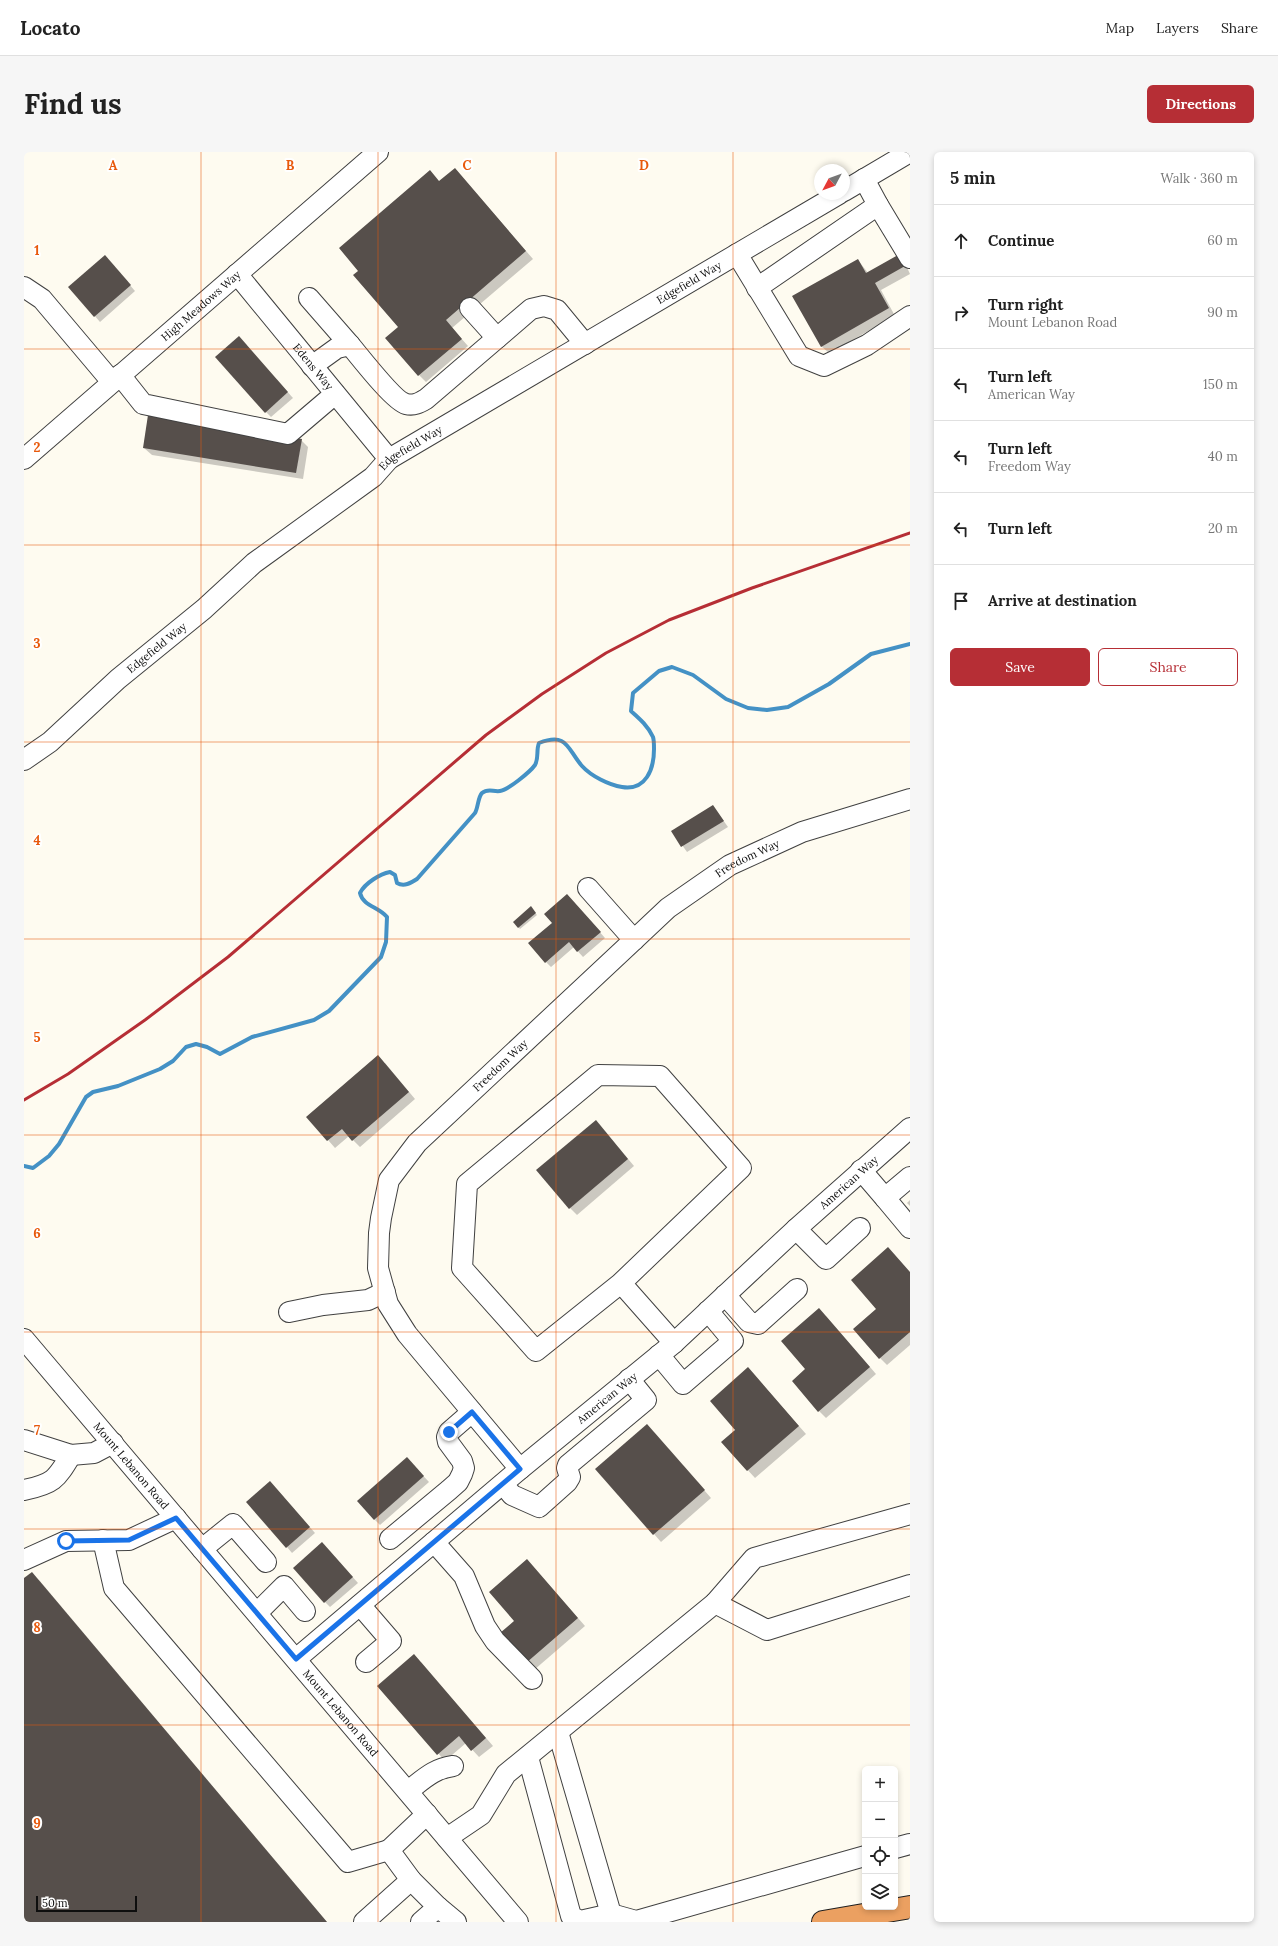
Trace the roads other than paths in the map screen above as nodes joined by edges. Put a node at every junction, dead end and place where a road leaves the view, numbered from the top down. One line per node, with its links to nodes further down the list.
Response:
1 (378, 152): 9 (street, High Meadows Way)
2 (910, 152): 3 (street)
3 (864, 179): 4 (street); 6 (street)
4 (850, 187)
5 (829, 200): 7 (street, Edgefield Way)
6 (878, 205): 8 (street); 11 (street)
7 (737, 254): 11 (street); 16 (street, Edgefield Way)
8 (910, 258)
9 (237, 274): 18 (street, Edens Way); 19 (street, High Meadows Way)
10 (24, 287): 19 (street)
11 (758, 288): 14 (street)
12 (309, 298): 17 (street)
13 (470, 308): 15 (street)
14 (910, 316)
15 (497, 338): 16 (street); 17 (street)
16 (585, 344): 21 (street, Edgefield Way)
17 (350, 346): 18 (street)
18 (312, 366): 20 (street, Edens Way)
19 (116, 378): 20 (street); 22 (street, High Meadows Way)
20 (336, 394): 21 (street, Edens Way)
21 (389, 459): 23 (street, Edgefield Way)
22 (24, 460)
23 (24, 760)
24 (910, 799): 26 (street, Freedom Way)
25 (588, 888): 26 (street)
26 (634, 940): 36 (street, Freedom Way)
27 (910, 1128): 28 (street, American Way)
28 (861, 1170): 30 (street); 33 (street, American Way)
29 (910, 1177): 30 (street)
30 (885, 1198): 32 (street)
31 (860, 1228): 33 (street)
32 (910, 1228)
33 (796, 1229): 37 (street, American Way)
34 (621, 1283): 34 (street); 41 (street)
35 (798, 1289): 37 (street)
36 (385, 1292): 39 (street); 43 (street, Freedom Way)
37 (725, 1295): 38 (street, American Way)
38 (708, 1311): 41 (street, American Way); 41 (street)
39 (289, 1312)
40 (24, 1340): 45 (street, Mount Lebanon Road)
41 (666, 1349): 42 (street, American Way)
42 (629, 1379): 47 (street, American Way); 48 (street)
43 (472, 1412): 47 (street, Freedom Way); 52 (street)
44 (24, 1440): 46 (street)
45 (113, 1443): 46 (street); 51 (street, Mount Lebanon Road)
46 (71, 1455): 49 (street)
47 (520, 1469): 48 (street, American Way)
48 (503, 1484): 54 (street, American Way)
49 (24, 1490)
50 (910, 1514): 59 (street)
51 (176, 1518): 53 (street); 55 (street, Mount Lebanon Road)
52 (390, 1539)
53 (103, 1540): 56 (street); 74 (street)
54 (434, 1542): 60 (street, American Way); 65 (street)
55 (202, 1549): 57 (street); 62 (street, Mount Lebanon Road)
56 (24, 1560)
57 (266, 1562)
58 (910, 1585): 59 (street)
59 (715, 1603): 66 (street)
60 (360, 1604): 63 (street, American Way); 64 (street)
61 (305, 1611): 62 (street)
62 (256, 1613): 63 (street, Mount Lebanon Road)
63 (296, 1659): 69 (street, Mount Lebanon Road)
64 (366, 1662)
65 (532, 1679)
66 (558, 1732): 67 (street); 79 (street)
67 (528, 1757): 71 (street); 79 (street)
68 (453, 1766): 69 (street)
69 (408, 1791): 70 (street, Mount Lebanon Road)
70 (427, 1814): 71 (street, Mount Lebanon Road); 74 (street)
71 (447, 1838): 83 (street, Mount Lebanon Road)
72 (910, 1844): 73 (street)
73 (898, 1847)
74 (389, 1850): 76 (street)
75 (862, 1857): 79 (street)
76 (411, 1880): 77 (street); 80 (street)
77 (438, 1907): 81 (street); 82 (street)
78 (910, 1907): 84 (highway)
79 (611, 1914)
80 (364, 1922)
81 (421, 1922)
82 (456, 1922)
83 (518, 1922)
84 (823, 1922)

